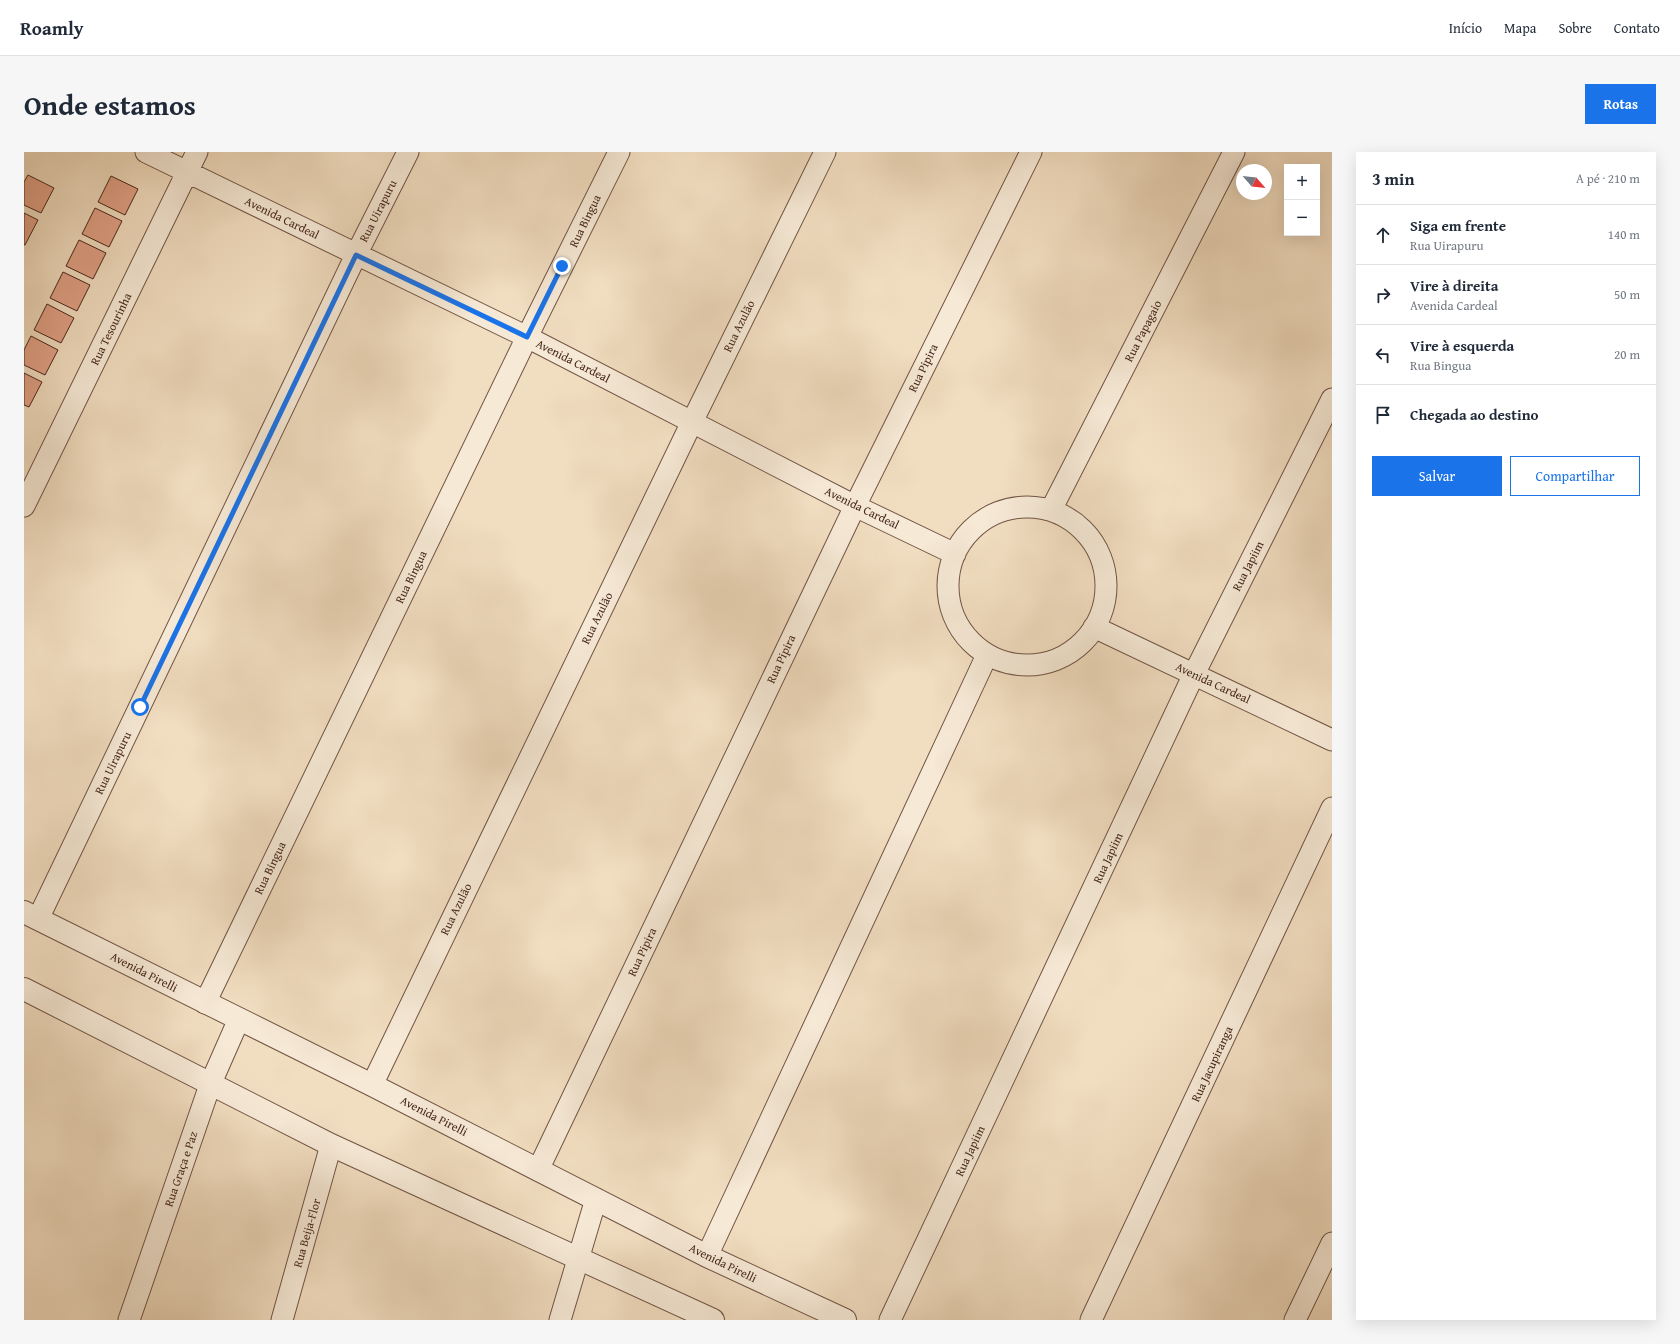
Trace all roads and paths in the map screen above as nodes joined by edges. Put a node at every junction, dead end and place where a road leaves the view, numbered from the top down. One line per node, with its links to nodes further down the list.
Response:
1 (146, 152): 8 (street, Avenida Cardeal)
2 (197, 152): 8 (street, Rua Tesourinha)
3 (408, 152): 9 (street, Rua Uirapuru)
4 (619, 152): 10 (street, Rua Bingua)
5 (825, 152): 12 (street, Rua Azulão)
6 (1031, 152): 14 (street, Rua Pipira)
7 (1234, 152): 15 (street, Rua Papagaio)
8 (187, 172): 9 (street, Avenida Cardeal); 13 (street, Rua Tesourinha)
9 (356, 255): 10 (street, Avenida Cardeal); 22 (street, Rua Uirapuru)
10 (527, 337): 12 (street, Avenida Cardeal); 24 (street, Rua Bingua)
11 (1332, 399): 19 (street, Rua Japiim)
12 (692, 422): 14 (street, Avenida Cardeal); 26 (street, Rua Azulão)
13 (24, 506)
14 (855, 506): 16 (street, Avenida Cardeal); 29 (street, Rua Pipira)
15 (1051, 510): 16 (street); 17 (street)
16 (955, 554): 18 (street)
17 (1094, 627): 18 (street); 19 (street, Avenida Cardeal)
18 (987, 655): 32 (street)
19 (1194, 674): 20 (street, Avenida Cardeal); 39 (street, Rua Japiim)
20 (1332, 740)
21 (1332, 808): 40 (street, Rua Jacupiranga)
22 (31, 916): 24 (street, Avenida Pirelli)
23 (24, 989): 27 (street)
24 (205, 1003): 25 (street, Avenida Pirelli)
25 (239, 1019): 26 (street, Avenida Pirelli); 27 (street, Rua Graça e Paz)
26 (372, 1084): 29 (street, Avenida Pirelli)
27 (210, 1085): 28 (street); 34 (street, Rua Graça e Paz)
28 (331, 1145): 33 (street); 35 (street, Rua Beija-Flor)
29 (538, 1170): 30 (street, Avenida Pirelli)
30 (596, 1199): 32 (street, Avenida Pirelli); 33 (street)
31 (1332, 1243): 41 (street)
32 (707, 1256): 38 (street, Avenida Pirelli)
33 (579, 1257): 36 (street); 37 (street)
34 (129, 1320)
35 (282, 1320)
36 (560, 1320)
37 (714, 1320)
38 (844, 1320)
39 (890, 1320)
40 (1091, 1320)
41 (1294, 1320)

